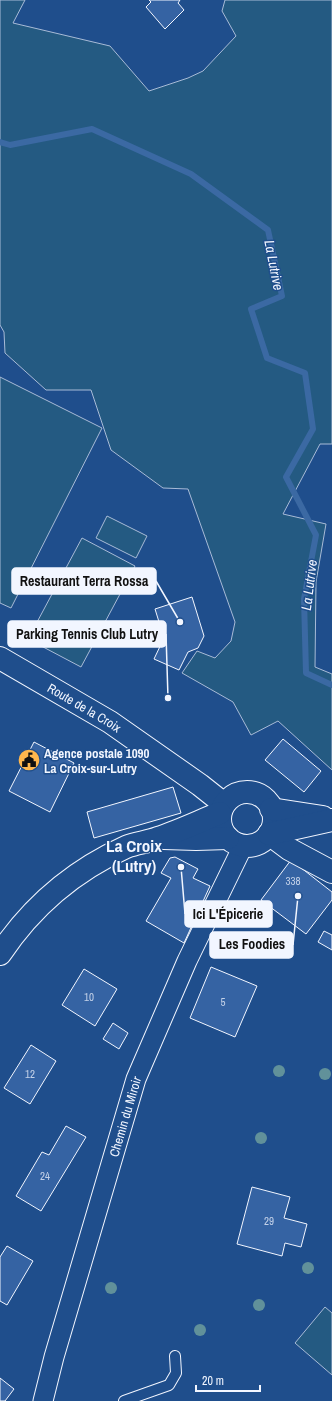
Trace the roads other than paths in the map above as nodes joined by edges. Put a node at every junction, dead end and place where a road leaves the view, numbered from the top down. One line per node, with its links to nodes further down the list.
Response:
1 (0, 658): 3 (street, Route de la Croix)
2 (271, 808): 3 (street); 4 (street); 5 (street)
3 (222, 809): 6 (street); 7 (street)
4 (332, 819): 5 (street)
5 (269, 834): 7 (street); 8 (street)
6 (159, 838): 7 (street); 9 (street)
7 (236, 842): 11 (street, Chemin du Miroir)
8 (332, 872)
9 (0, 954)
10 (175, 1356): 12 (lane)
11 (43, 1401)
12 (124, 1401)

